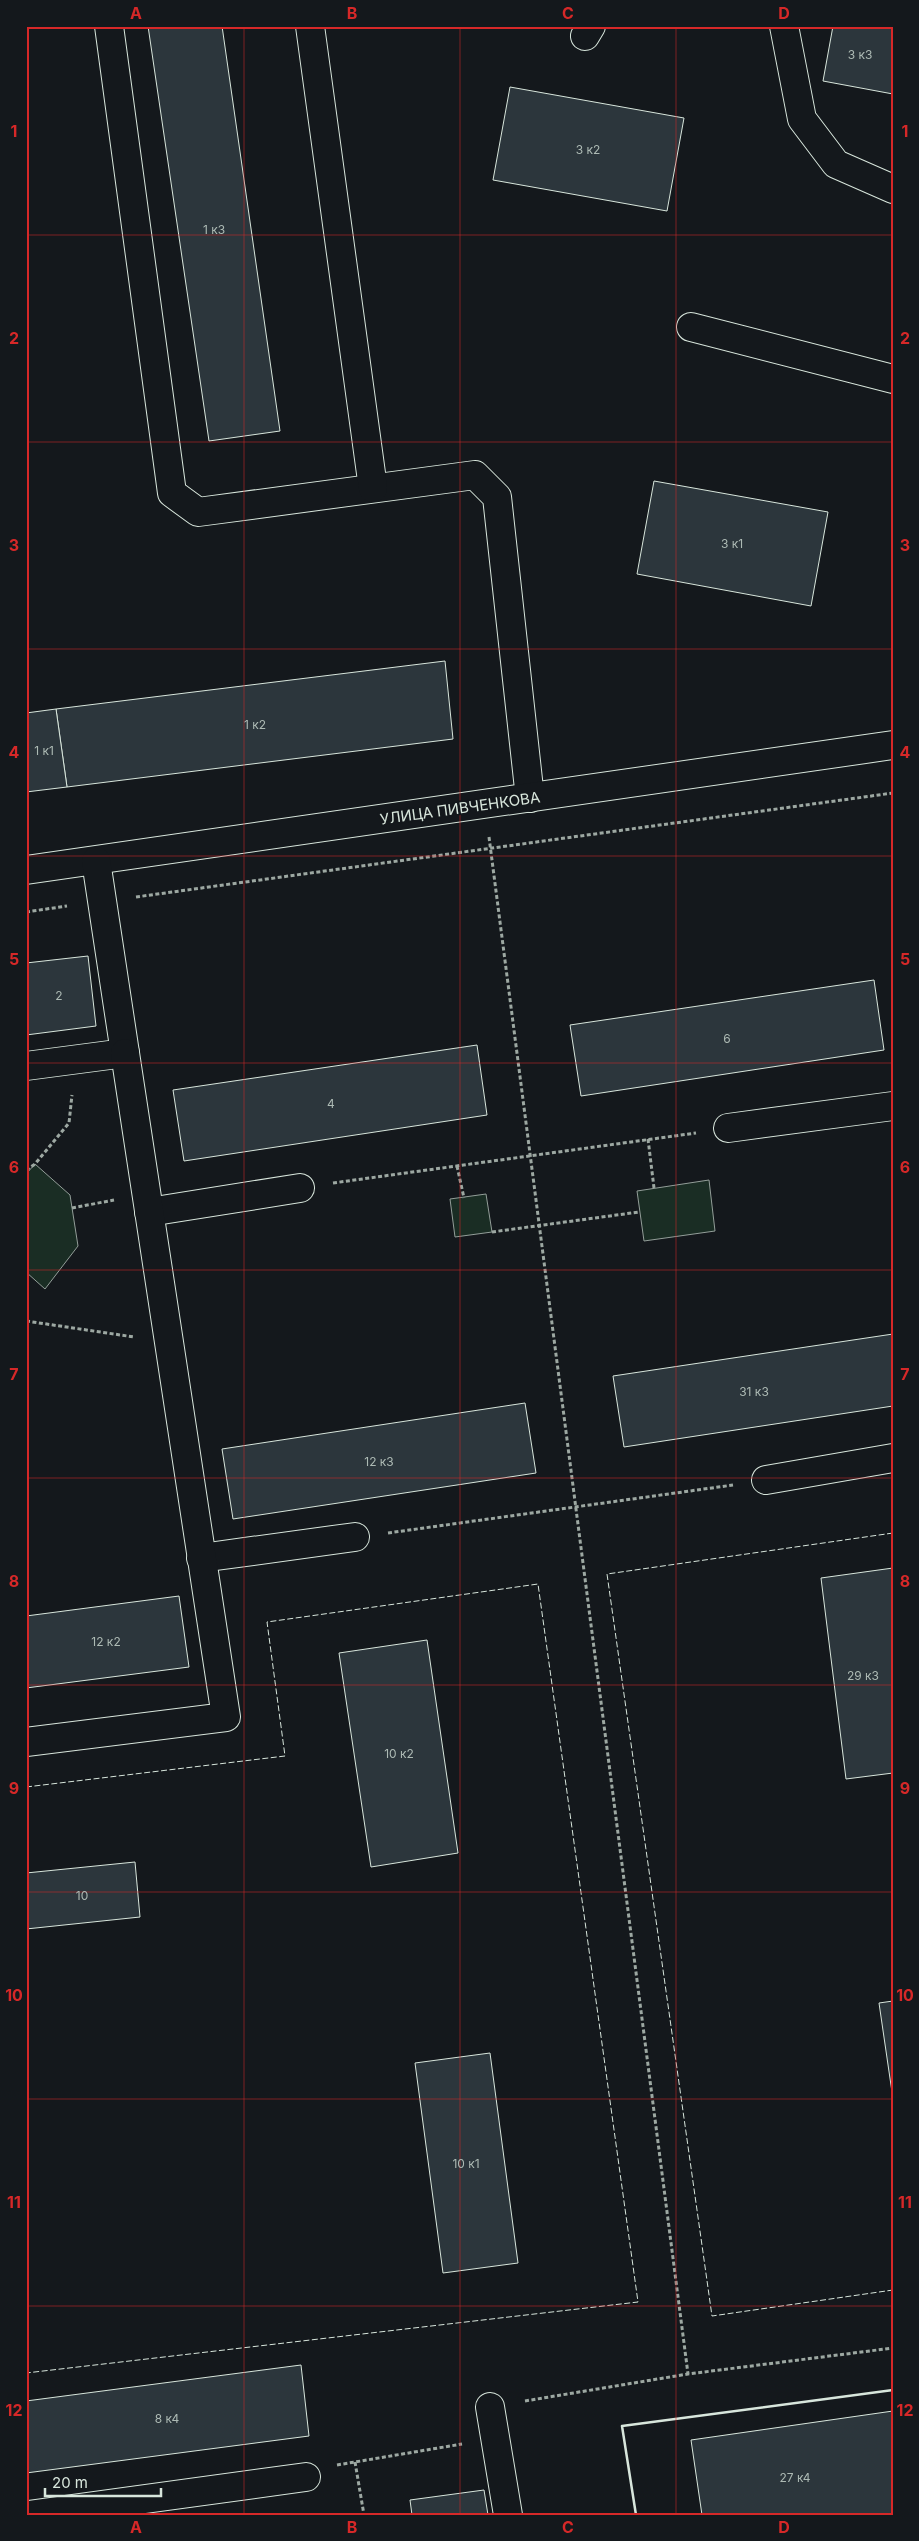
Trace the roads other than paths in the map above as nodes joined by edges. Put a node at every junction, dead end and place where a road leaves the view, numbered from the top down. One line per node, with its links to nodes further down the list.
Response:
1 (109, 26): 7 (street)
2 (310, 26): 7 (street)
3 (784, 26): 4 (street)
4 (893, 189)
5 (691, 326): 6 (street)
6 (893, 380)
7 (373, 488): 9 (street)
8 (892, 752): 9 (street, УЛИЦА ПИВЧЕНКОВА)
9 (530, 798): 10 (street, УЛИЦА ПИВЧЕНКОВА)
10 (96, 860): 11 (street, УЛИЦА ПИВЧЕНКОВА); 12 (street)
11 (26, 870)
12 (125, 1053): 13 (street); 17 (street)
13 (26, 1066)
14 (893, 1106): 15 (street)
15 (728, 1128)
16 (300, 1188): 17 (street)
17 (147, 1203): 21 (street)
18 (893, 1458): 19 (street)
19 (766, 1480)
20 (355, 1537): 21 (street)
21 (201, 1558): 22 (street)
22 (26, 1742)
23 (490, 2407): 26 (street)
24 (306, 2477): 25 (street)
25 (28, 2515)
26 (508, 2515)

